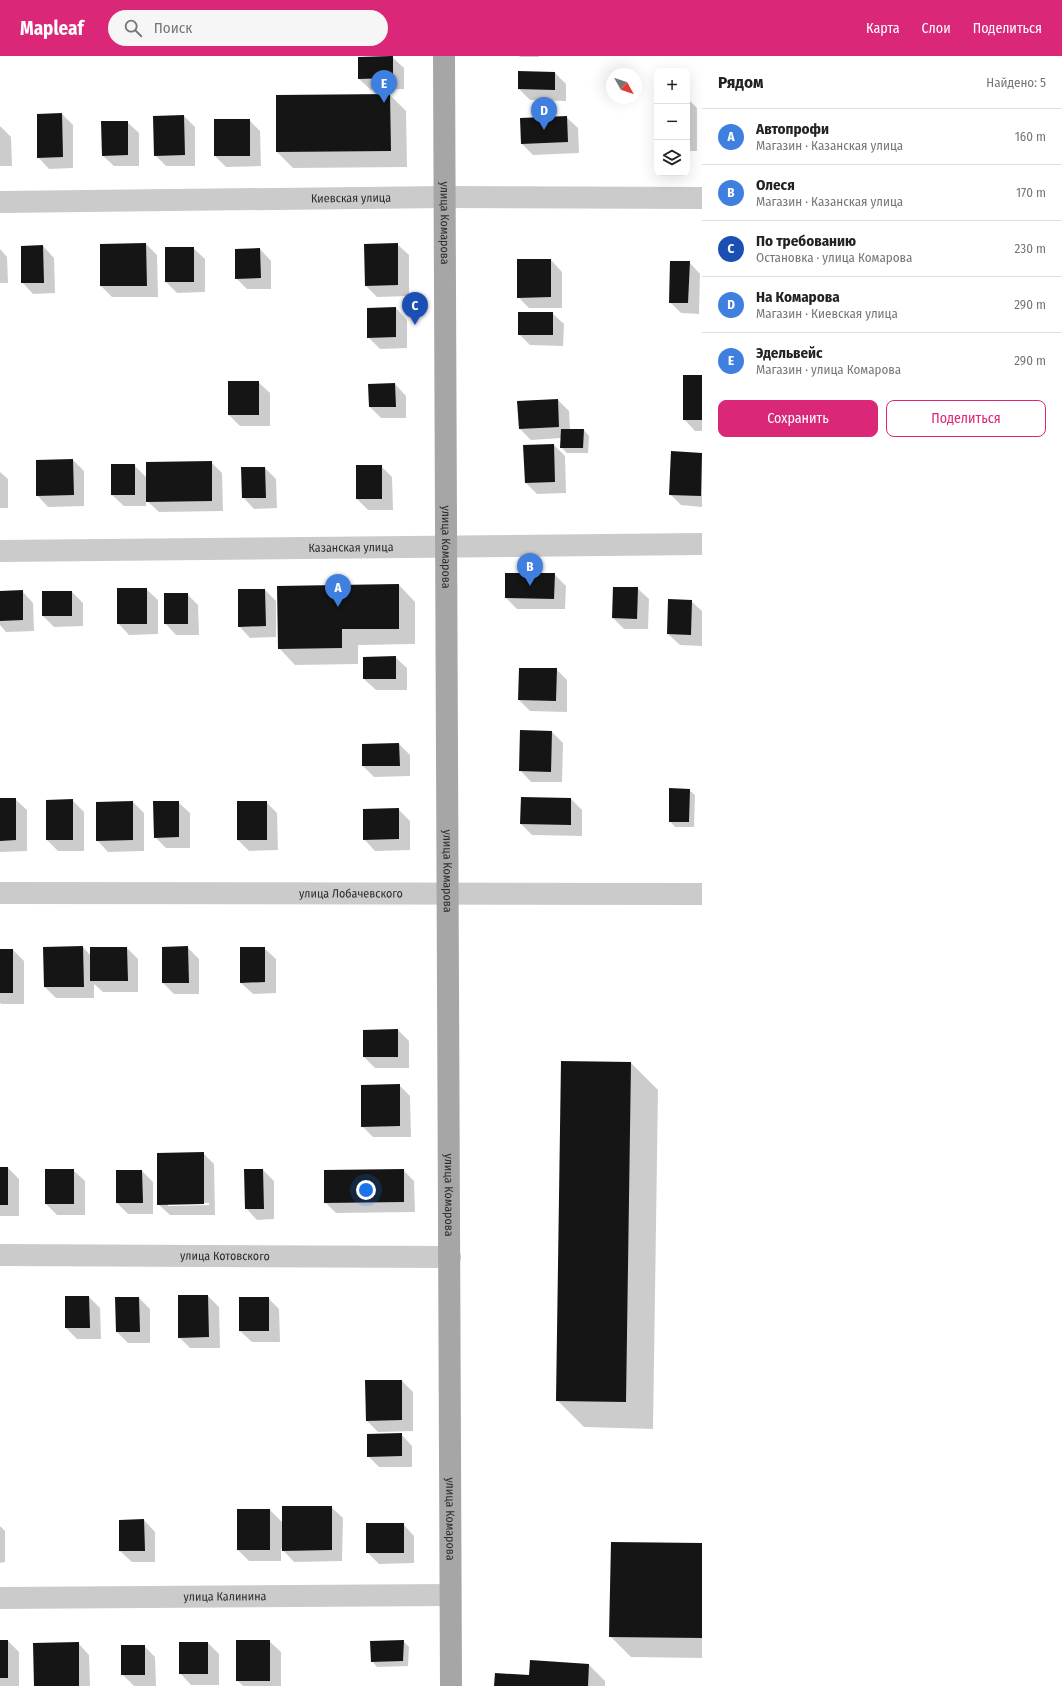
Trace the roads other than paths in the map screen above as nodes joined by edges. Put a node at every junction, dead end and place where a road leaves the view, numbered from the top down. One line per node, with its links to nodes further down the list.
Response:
1 (444, 56): 2 (main road, улица Комарова)
2 (445, 197): 3 (street, Киевская улица); 4 (street, Киевская улица); 6 (main road, улица Комарова)
3 (702, 198)
4 (0, 202)
5 (702, 544): 6 (street, Казанская улица)
6 (446, 548): 7 (street, Казанская улица); 9 (main road, улица Комарова)
7 (0, 552)
8 (0, 893): 9 (street, улица Лобачевского)
9 (447, 894): 10 (street, улица Лобачевского); 12 (main road, улица Комарова)
10 (702, 894)
11 (0, 1254): 12 (street, улица Котовского)
12 (450, 1257): 13 (main road, улица Комарова)
13 (450, 1595): 14 (street, улица Калинина); 15 (main road, улица Комарова)
14 (0, 1598)
15 (451, 1686)

